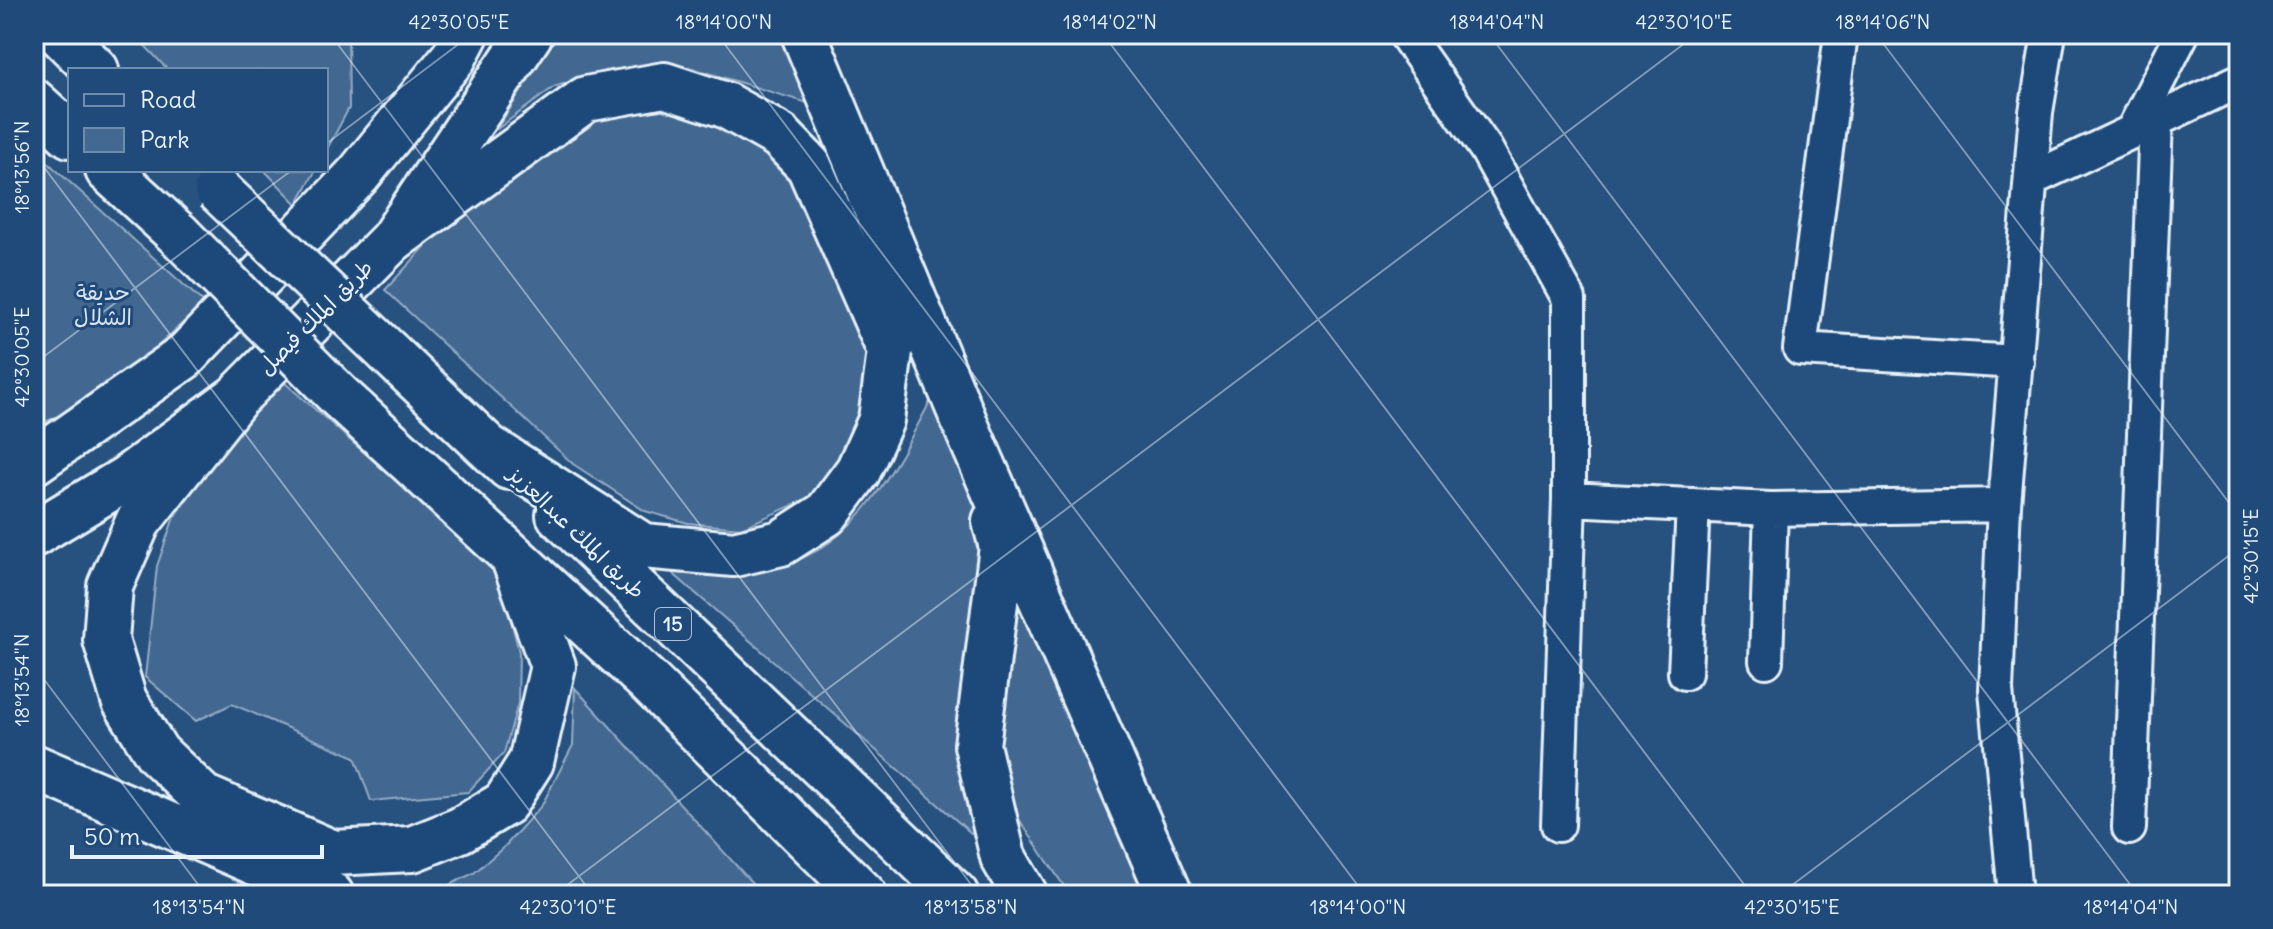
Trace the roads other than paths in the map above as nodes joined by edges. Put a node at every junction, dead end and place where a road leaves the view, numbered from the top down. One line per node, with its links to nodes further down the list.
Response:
1 (60, 34): 9 (highway)
2 (466, 34): 22 (highway)
3 (530, 34): 17 (highway, طريق الملك فيصل)
4 (804, 34): 20 (highway)
5 (1405, 34): 23 (street)
6 (1841, 34): 18 (street)
7 (2049, 34): 15 (street)
8 (2182, 34): 12 (street)
9 (94, 68)
10 (2239, 81): 12 (street)
11 (34, 102): 13 (highway)
12 (2144, 126): 15 (street); 33 (street)
13 (68, 133)
14 (110, 172): 28 (highway, bridge)
15 (2032, 179): 18 (street)
16 (207, 180): 21 (highway, طريق الملك عبدالعزيز / 15, bridge)
17 (392, 240): 19 (highway, طريق الملك فيصل); 21 (highway)
18 (2017, 362): 25 (street)
19 (237, 397): 27 (highway, طريق الملك فيصل); 28 (highway)
20 (969, 433): 37 (highway); 38 (highway)
21 (488, 447): 36 (highway, طريق الملك عبدالعزيز / 15)
22 (34, 462)
23 (1569, 499): 24 (street); 32 (street)
24 (1693, 505): 26 (street); 30 (street)
25 (2004, 505): 26 (street); 39 (street)
26 (1771, 509): 29 (street)
27 (34, 534)
28 (514, 559): 35 (highway)
29 (1766, 661)
30 (1685, 673)
31 (34, 767): 34 (highway)
32 (1558, 825)
33 (2129, 828)
34 (331, 895)
35 (864, 895)
36 (956, 895)
37 (1025, 895)
38 (1170, 895)
39 (2015, 895)

